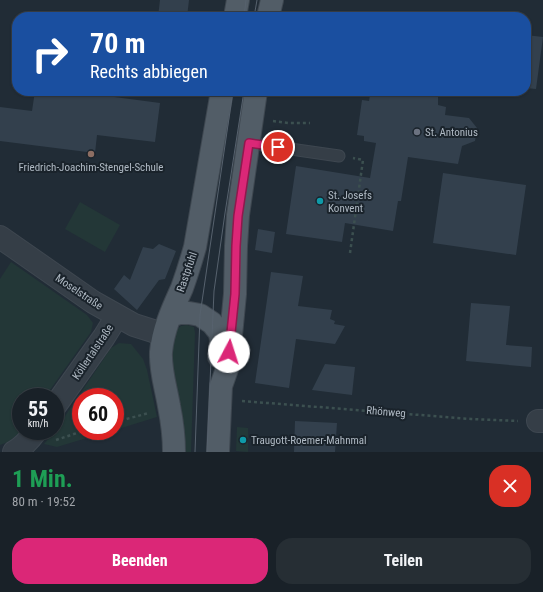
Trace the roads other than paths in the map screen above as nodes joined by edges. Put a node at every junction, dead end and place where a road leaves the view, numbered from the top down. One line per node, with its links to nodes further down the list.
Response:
1 (238, 0): 3 (main road)
2 (272, 0): 4 (main road)
3 (236, 12)
4 (269, 12)
5 (221, 96): 11 (main road, Rastpfuhl)
6 (255, 96): 7 (main road)
7 (249, 143): 8 (lane); 13 (main road)
8 (339, 156)
9 (0, 237): 10 (street, Moselstraße)
10 (117, 316): 12 (street, Moselstraße); 14 (street, Köllertalstraße)
11 (170, 316): 12 (main road, Rastpfuhl); 13 (main road)
12 (163, 336): 17 (main road, Rastpfuhl)
13 (221, 386): 18 (main road)
14 (64, 393)
15 (29, 440): 16 (street)
16 (14, 452)
17 (174, 452)
18 (218, 452)

